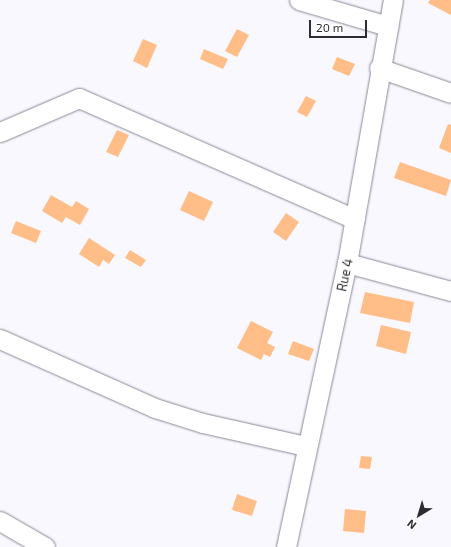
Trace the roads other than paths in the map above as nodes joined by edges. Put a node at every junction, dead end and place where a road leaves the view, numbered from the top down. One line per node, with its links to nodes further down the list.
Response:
1 (299, 0): 3 (street)
2 (393, 0): 3 (street, Rue 4)
3 (388, 26): 4 (street, Rue 4)
4 (379, 68): 5 (street); 7 (street, Rue 4)
5 (451, 93)
6 (0, 132): 7 (street)
7 (355, 219): 8 (street, Rue 4)
8 (347, 263): 9 (street); 11 (street, Rue 4)
9 (451, 291)
10 (0, 339): 11 (street)
11 (306, 446): 14 (street, Rue 4)
12 (0, 521): 13 (street)
13 (45, 547)
14 (286, 547)

